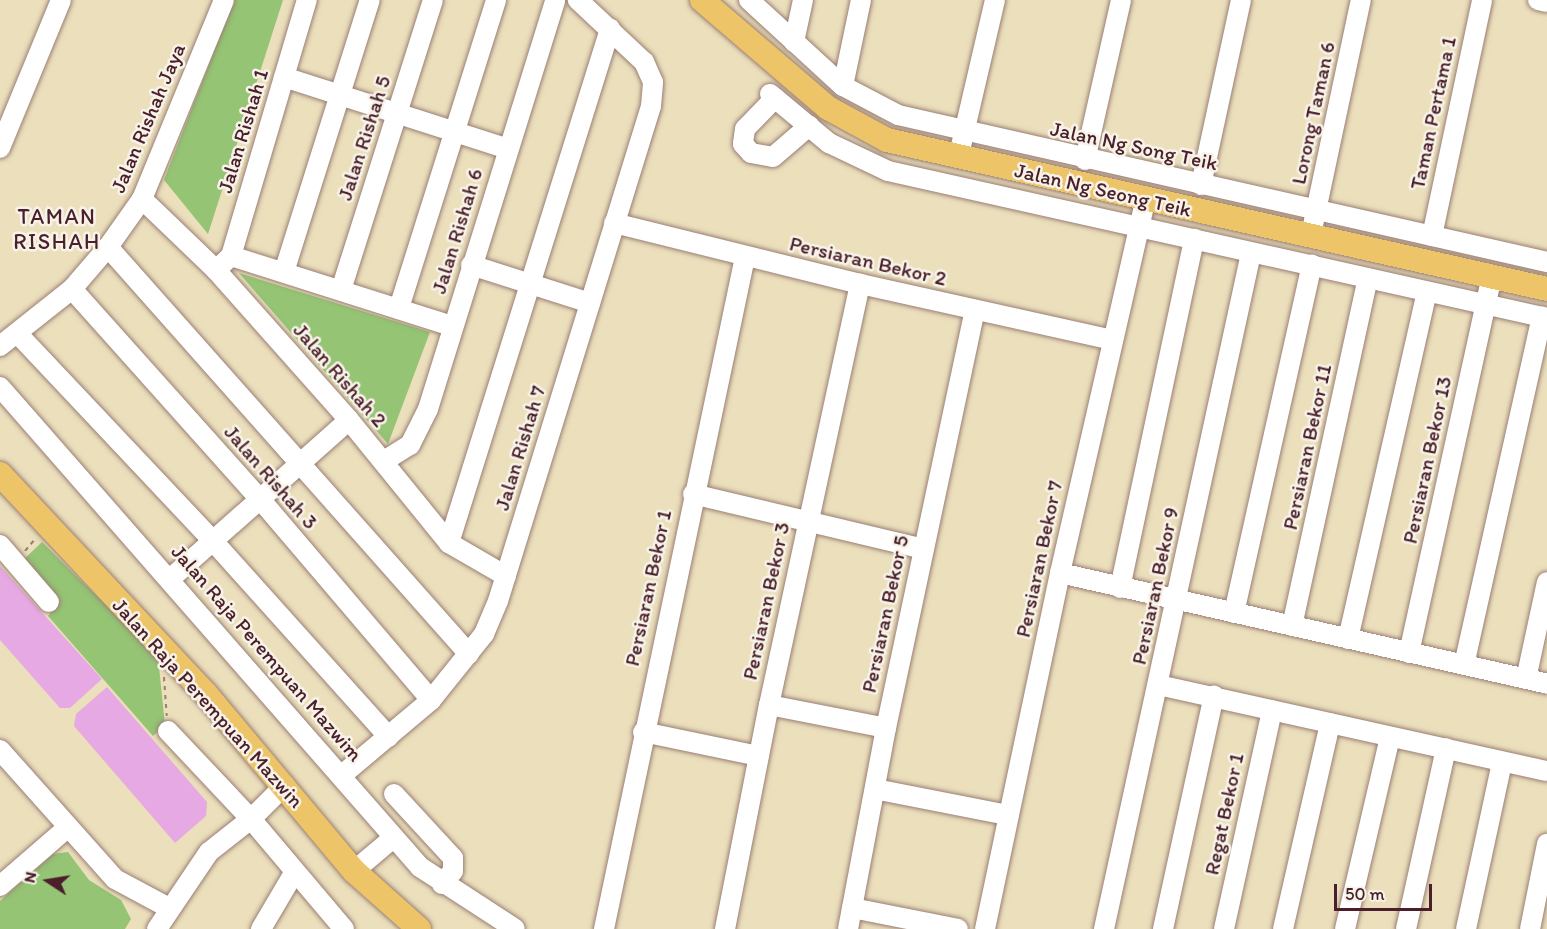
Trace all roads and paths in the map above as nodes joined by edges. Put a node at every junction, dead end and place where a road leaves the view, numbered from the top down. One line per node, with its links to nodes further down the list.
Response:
1 (61, 0): 25 (street)
2 (224, 0): 35 (street, Jalan Rishah Jaya)
3 (307, 0): 22 (street, Jalan Rishah 1)
4 (370, 0): 24 (street)
5 (433, 0): 26 (street, Jalan Rishah 5)
6 (496, 0): 28 (street)
7 (555, 0): 31 (street, Jalan Rishah 6)
8 (578, 0): 20 (street)
9 (702, 0): 19 (main road, Jalan Ng Seong Teik)
10 (738, 0): 19 (street)
11 (749, 0): 21 (street, Jalan Ng Song Teik)
12 (803, 0): 21 (street)
13 (861, 0): 23 (street)
14 (995, 0): 29 (street)
15 (1121, 0): 33 (street)
16 (1241, 0): 34 (street)
17 (1361, 0): 37 (street, Lorong Taman 6)
18 (1482, 0): 40 (street, Taman Pertama 1)
19 (725, 20): 32 (main road, Jalan Ng Seong Teik)
20 (610, 28): 38 (street, Jalan Rishah 7); 54 (street)
21 (794, 42): 23 (street, Jalan Ng Song Teik)
22 (284, 77): 24 (street); 45 (street, Jalan Rishah 1)
23 (843, 86): 29 (street, Jalan Ng Song Teik)
24 (340, 95): 26 (street); 51 (street)
25 (8, 106): 30 (street)
26 (397, 114): 28 (street); 58 (street, Jalan Rishah 5)
27 (809, 126): 27 (street, Jalan Ng Seong Teik); 39 (street, Jalan Ng Seong Teik)
28 (454, 132): 31 (street); 62 (street)
29 (965, 133): 32 (street); 33 (street, Jalan Ng Song Teik)
30 (0, 148)
31 (508, 149): 48 (street, Jalan Rishah 6)
32 (958, 157): 36 (main road, Jalan Ng Seong Teik)
33 (1084, 160): 34 (street, Jalan Ng Song Teik)
34 (1201, 185): 37 (street, Jalan Ng Song Teik)
35 (142, 199): 43 (street, Jalan Rishah Jaya); 50 (street, Jalan Rishah 2)
36 (1145, 201): 39 (street, Persiaran Bekor 7); 41 (main road, Jalan Ng Seong Teik)
37 (1316, 213): 40 (street, Jalan Ng Song Teik); 41 (street, Lorong Taman 6)
38 (614, 223): 46 (street, Persiaran Bekor 2); 60 (street, Jalan Rishah 7)
39 (1140, 226): 42 (street, Jalan Ng Seong Teik); 67 (street, Persiaran Bekor 7)
40 (1431, 236): 47 (street, Jalan Ng Song Teik)
41 (1311, 237): 52 (main road, Jalan Ng Seong Teik)
42 (1194, 239): 44 (street, Jalan Ng Seong Teik); 87 (street)
43 (108, 247): 57 (street, Jalan Rishah Jaya); 72 (street)
44 (1251, 253): 49 (street, Jalan Ng Seong Teik); 88 (street, Persiaran Bekor 9)
45 (231, 256): 50 (street); 51 (street)
46 (745, 257): 56 (street, Persiaran Bekor 2); 74 (street, Persiaran Bekor 1)
47 (1547, 262)
48 (471, 265): 54 (street); 65 (street, Jalan Rishah 6)
49 (1312, 265): 53 (street, Jalan Ng Seong Teik); 90 (street)
50 (216, 270): 70 (street, Jalan Rishah 2)
51 (284, 272): 58 (street)
52 (1492, 277): 55 (main road, Jalan Ng Seong Teik); 61 (street, Persiaran Bekor 13)
53 (1368, 278): 59 (street, Jalan Ng Seong Teik); 91 (street, Persiaran Bekor 11)
54 (529, 283): 60 (street); 79 (street)
55 (1546, 284)
56 (860, 285): 63 (street, Persiaran Bekor 2); 76 (street, Persiaran Bekor 3)
57 (72, 289): 66 (street, Jalan Rishah Jaya); 75 (street, Jalan Rishah 3)
58 (341, 290): 62 (street)
59 (1427, 292): 61 (street, Jalan Ng Seong Teik); 92 (street)
60 (590, 303): 84 (street, Jalan Rishah 7)
61 (1485, 304): 64 (street, Jalan Ng Seong Teik); 94 (street, Persiaran Bekor 13)
62 (399, 308): 65 (street)
63 (975, 310): 67 (street, Persiaran Bekor 2); 81 (street, Persiaran Bekor 5)
64 (1544, 317): 96 (street)
65 (452, 326): 71 (street, Jalan Rishah 6)
66 (17, 333): 68 (street, Jalan Rishah Jaya); 78 (street)
67 (1112, 340): 83 (street, Persiaran Bekor 7)
68 (0, 346)
69 (0, 387): 85 (street, Jalan Raja Perempuan Mazwim)
70 (349, 420): 71 (street, Jalan Rishah 2); 72 (street)
71 (384, 461): 79 (street, Jalan Rishah 2)
72 (300, 463): 75 (street); 95 (street)
73 (0, 474): 77 (main road, Jalan Raja Perempuan Mazwin)
74 (693, 494): 76 (street); 107 (street, Persiaran Bekor 1)
75 (260, 499): 78 (street); 101 (street, Jalan Rishah 3)
76 (807, 522): 81 (street); 102 (street, Persiaran Bekor 3)
77 (48, 526): 82 (path); 93 (main road, Jalan Raja Perempuan Mazwin)
78 (213, 541): 85 (street); 108 (street)
79 (449, 543): 84 (street, Jalan Rishah 2)
80 (0, 545): 82 (street)
81 (924, 549): 105 (street, Persiaran Bekor 5)
82 (14, 561): 89 (street)
83 (1060, 573): 87 (street); 119 (street, Persiaran Bekor 7)
84 (506, 576): 95 (street, Jalan Rishah 7)
85 (170, 579): 115 (street, Jalan Raja Perempuan Mazwim)
86 (1547, 582): 97 (street)
87 (1120, 588): 88 (street)
88 (1176, 600): 90 (street); 99 (street, Persiaran Bekor 9)
89 (49, 602)
90 (1234, 613): 91 (street)
91 (1292, 626): 92 (street)
92 (1348, 639): 94 (street)
93 (161, 647): 106 (path); 116 (main road, Jalan Raja Perempuan Mazwin)
94 (1409, 653): 96 (street)
95 (469, 654): 101 (street, Jalan Rishah 7)
96 (1464, 665): 97 (street)
97 (1526, 679): 98 (street)
98 (1547, 684)
99 (1158, 685): 100 (street); 140 (street, Persiaran Bekor 9)
100 (1214, 696): 103 (street); 141 (street)
101 (431, 700): 108 (street, Jalan Rishah 7)
102 (769, 705): 105 (street); 112 (street, Persiaran Bekor 3)
103 (1272, 710): 104 (street); 142 (street, Regat Bekor 1)
104 (1330, 723): 109 (street); 143 (street)
105 (886, 728): 117 (street, Persiaran Bekor 5)
106 (168, 731): 120 (street)
107 (643, 732): 112 (street); 135 (street, Persiaran Bekor 1)
108 (389, 737): 115 (street, Jalan Rishah 7)
109 (1390, 737): 110 (street); 144 (street)
110 (1446, 748): 113 (street); 145 (street)
111 (0, 750): 121 (street)
112 (759, 756): 136 (street, Persiaran Bekor 3)
113 (1502, 762): 114 (street); 146 (street)
114 (1547, 771)
115 (342, 775): 122 (street, Jalan Raja Perempuan Mazwim)
116 (285, 785): 120 (street); 124 (main road, Jalan Raja Perempuan Mazwin)
117 (874, 789): 119 (street); 129 (street, Persiaran Bekor 5)
118 (394, 794): 126 (street)
119 (1008, 815): 139 (street, Persiaran Bekor 7)
120 (251, 819): 125 (street); 128 (street)
121 (67, 828): 127 (street); 128 (street)
122 (393, 838): 124 (street); 126 (street, Jalan Raja Perempuan Mazwim)
123 (1547, 844): 147 (street)
124 (354, 871): 133 (main road, Jalan Raja Perempuan Mazwin)
125 (294, 873): 130 (street); 132 (street)
126 (442, 884): 134 (street, Jalan Raja Perempuan Mazwim)
127 (0, 886)
128 (169, 908): 131 (street)
129 (852, 908): 137 (street, Persiaran Bekor 5); 138 (street)
130 (338, 927)
131 (157, 929)
132 (261, 929)
133 (419, 929)
134 (515, 929)
135 (604, 929)
136 (725, 929)
137 (848, 929)
138 (958, 929)
139 (985, 929)
140 (1104, 929)
141 (1163, 929)
142 (1224, 929)
143 (1283, 929)
144 (1345, 929)
145 (1406, 929)
146 (1466, 929)
147 (1530, 929)

